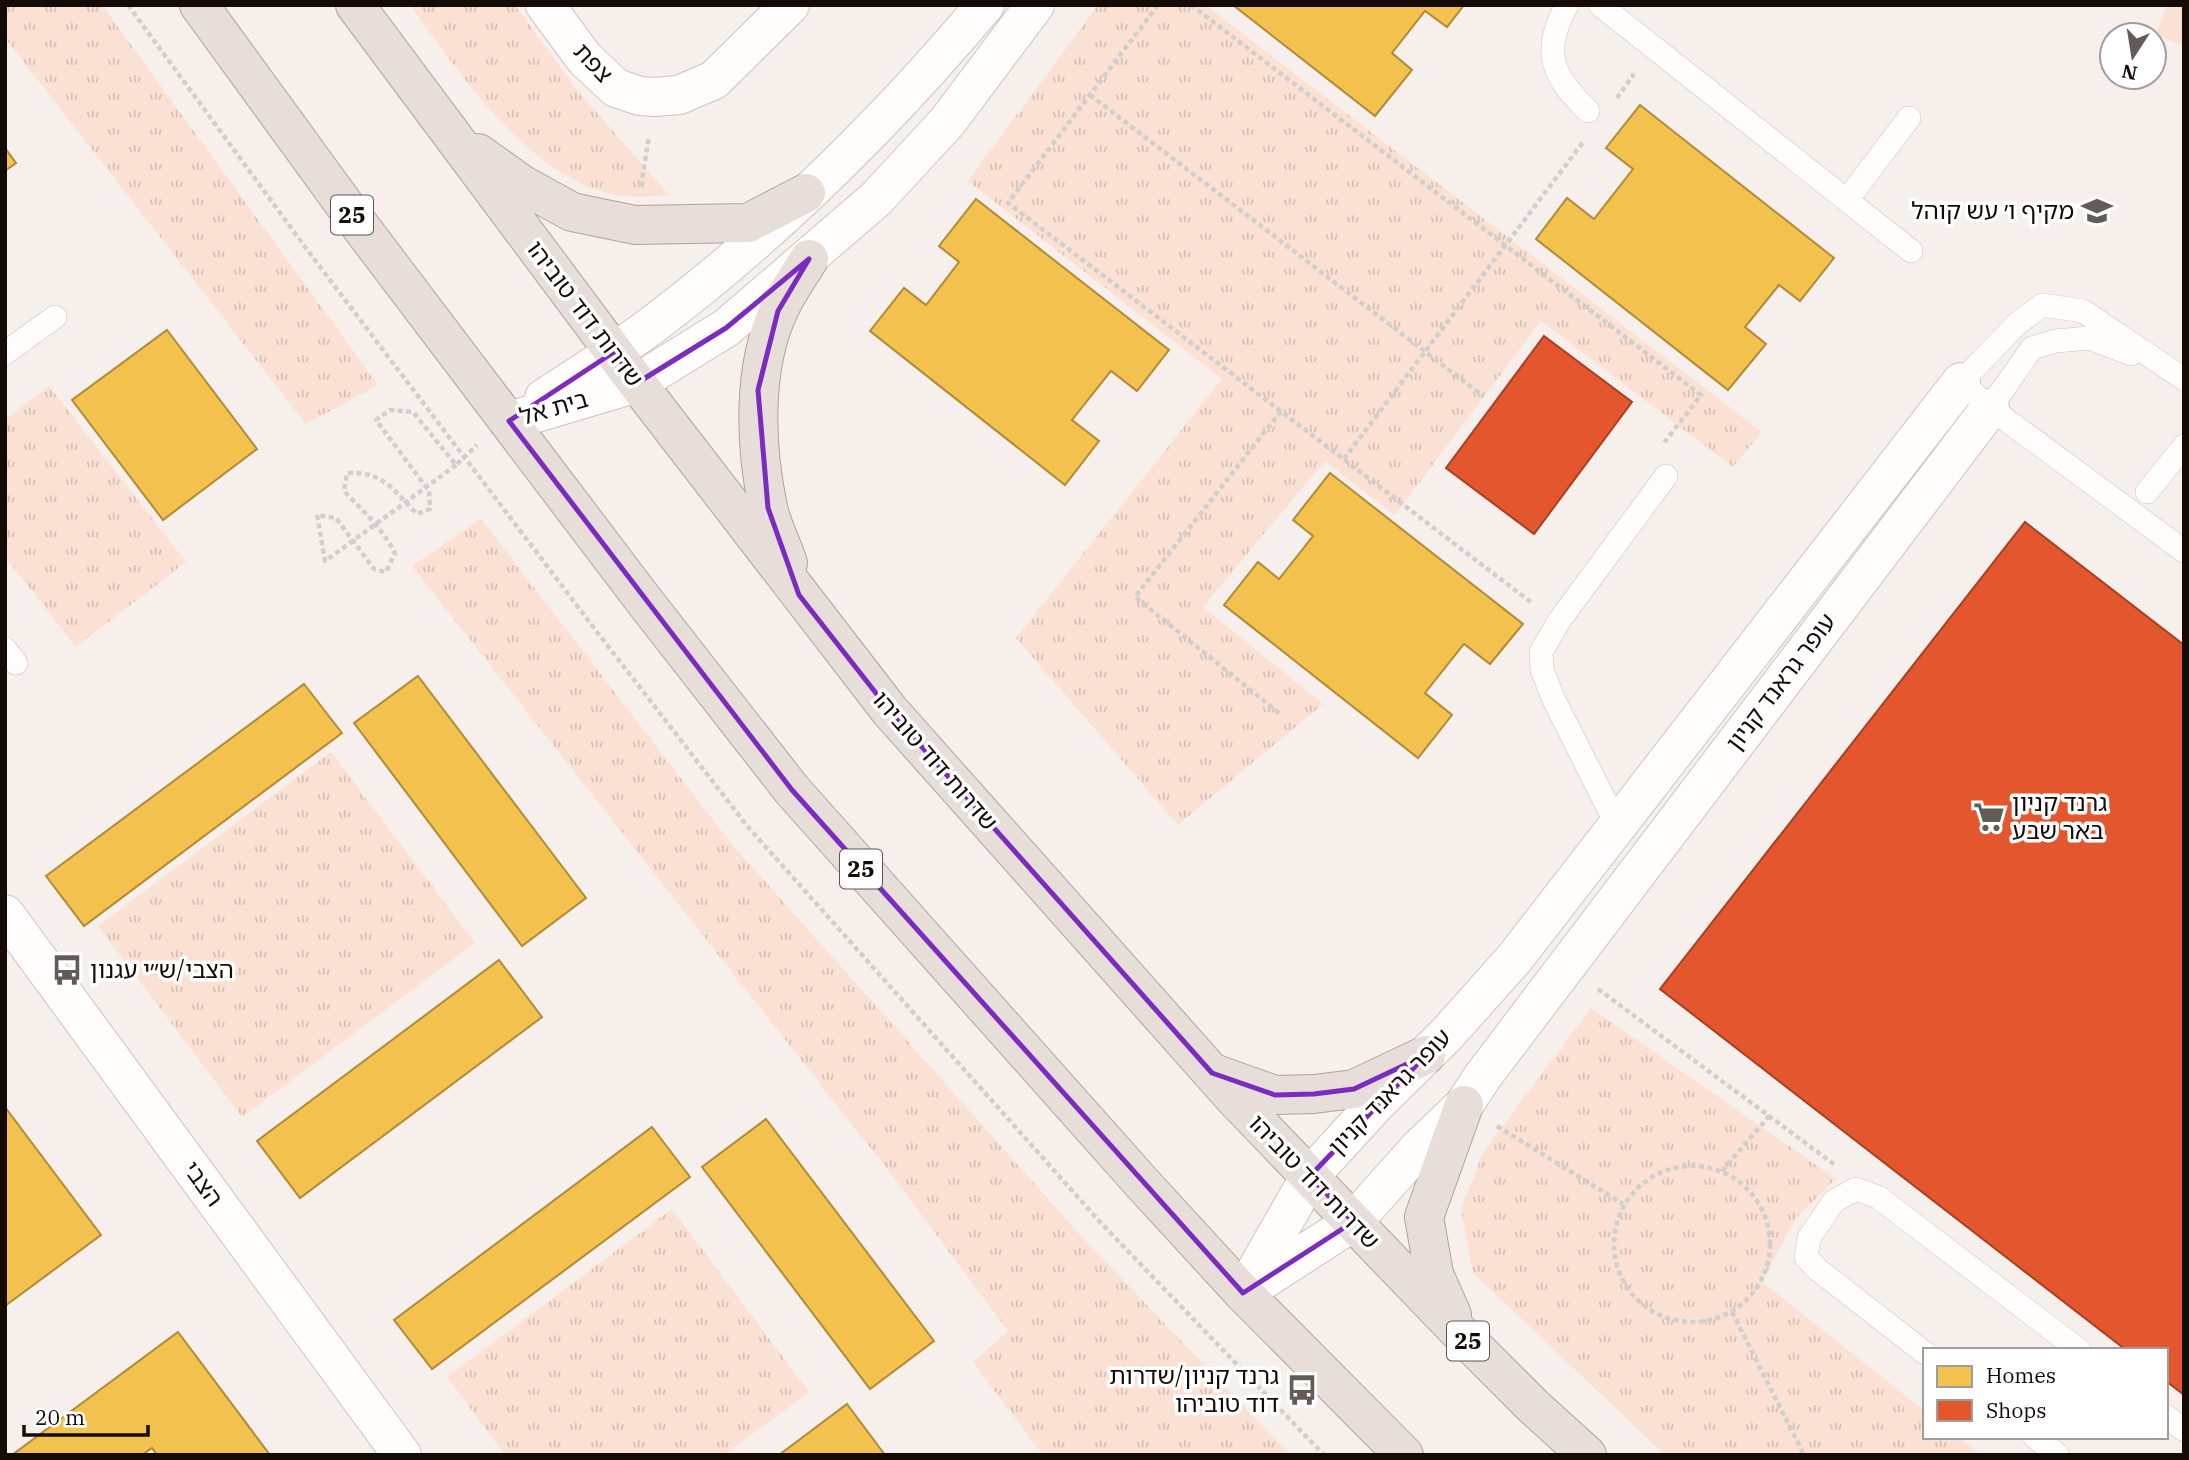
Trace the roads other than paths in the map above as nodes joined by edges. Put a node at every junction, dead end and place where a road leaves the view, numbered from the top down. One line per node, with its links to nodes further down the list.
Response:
1 (199, 5): 23 (highway, 25)
2 (355, 5): 11 (highway, שדרות דוד טוביהו / 25)
3 (545, 5): 4 (street, צפת)
4 (790, 5)
5 (985, 5): 12 (street, בית אל)
6 (1035, 5): 15 (street, בית אל)
7 (1567, 5): 9 (lane)
8 (1600, 5): 13 (lane)
9 (1588, 111)
10 (1909, 118): 13 (lane)
11 (446, 130): 12 (highway); 17 (highway, שדרות דוד טוביהו / 25)
12 (806, 193): 17 (street, בית אל)
13 (1847, 200): 14 (lane)
14 (1911, 251)
15 (809, 259): 21 (street, בית אל); 28 (highway)
16 (55, 317): 18 (lane)
17 (614, 352): 21 (highway, שדרות דוד טוביהו / 25); 23 (street, בית אל)
18 (5, 353)
19 (2175, 373): 20 (lane); 22 (lane)
20 (1961, 382): 22 (lane); 29 (street, עופר גראנד קניון)
21 (637, 383): 23 (street, בית אל); 28 (highway, שדרות דוד טוביהו / 25)
22 (1990, 408): 27 (lane); 33 (street, עופר גראנד קניון)
23 (509, 421): 36 (highway, 25)
24 (2184, 446): 26 (lane)
25 (1666, 476): 29 (lane)
26 (2147, 492)
27 (2184, 551)
28 (799, 595): 32 (highway, שדרות דוד טוביהו / 25)
29 (1617, 825): 31 (street, עופר גראנד קניון)
30 (5, 914): 43 (street, הצבי)
31 (1426, 1055): 32 (highway); 34 (street, עופר גראנד קניון)
32 (1212, 1073): 34 (highway, שדרות דוד טוביהו / 25)
33 (1464, 1105): 35 (street, עופר גראנד קניון); 37 (highway)
34 (1310, 1177): 35 (highway, שדרות דוד טוביהו / 25); 36 (street, עופר גראנד קניון)
35 (1353, 1222): 36 (street, עופר גראנד קניון); 37 (highway, שדרות דוד טוביהו / 25)
36 (1243, 1293): 44 (highway, 25)
37 (1460, 1333): 45 (highway, שדרות דוד טוביהו / 25)
38 (2071, 1347): 39 (lane)
39 (1923, 1351)
40 (2168, 1418): 41 (lane)
41 (2184, 1430)
42 (2037, 1439): 46 (lane)
43 (402, 1455)
44 (1405, 1455)
45 (1587, 1455)
46 (2057, 1455)

